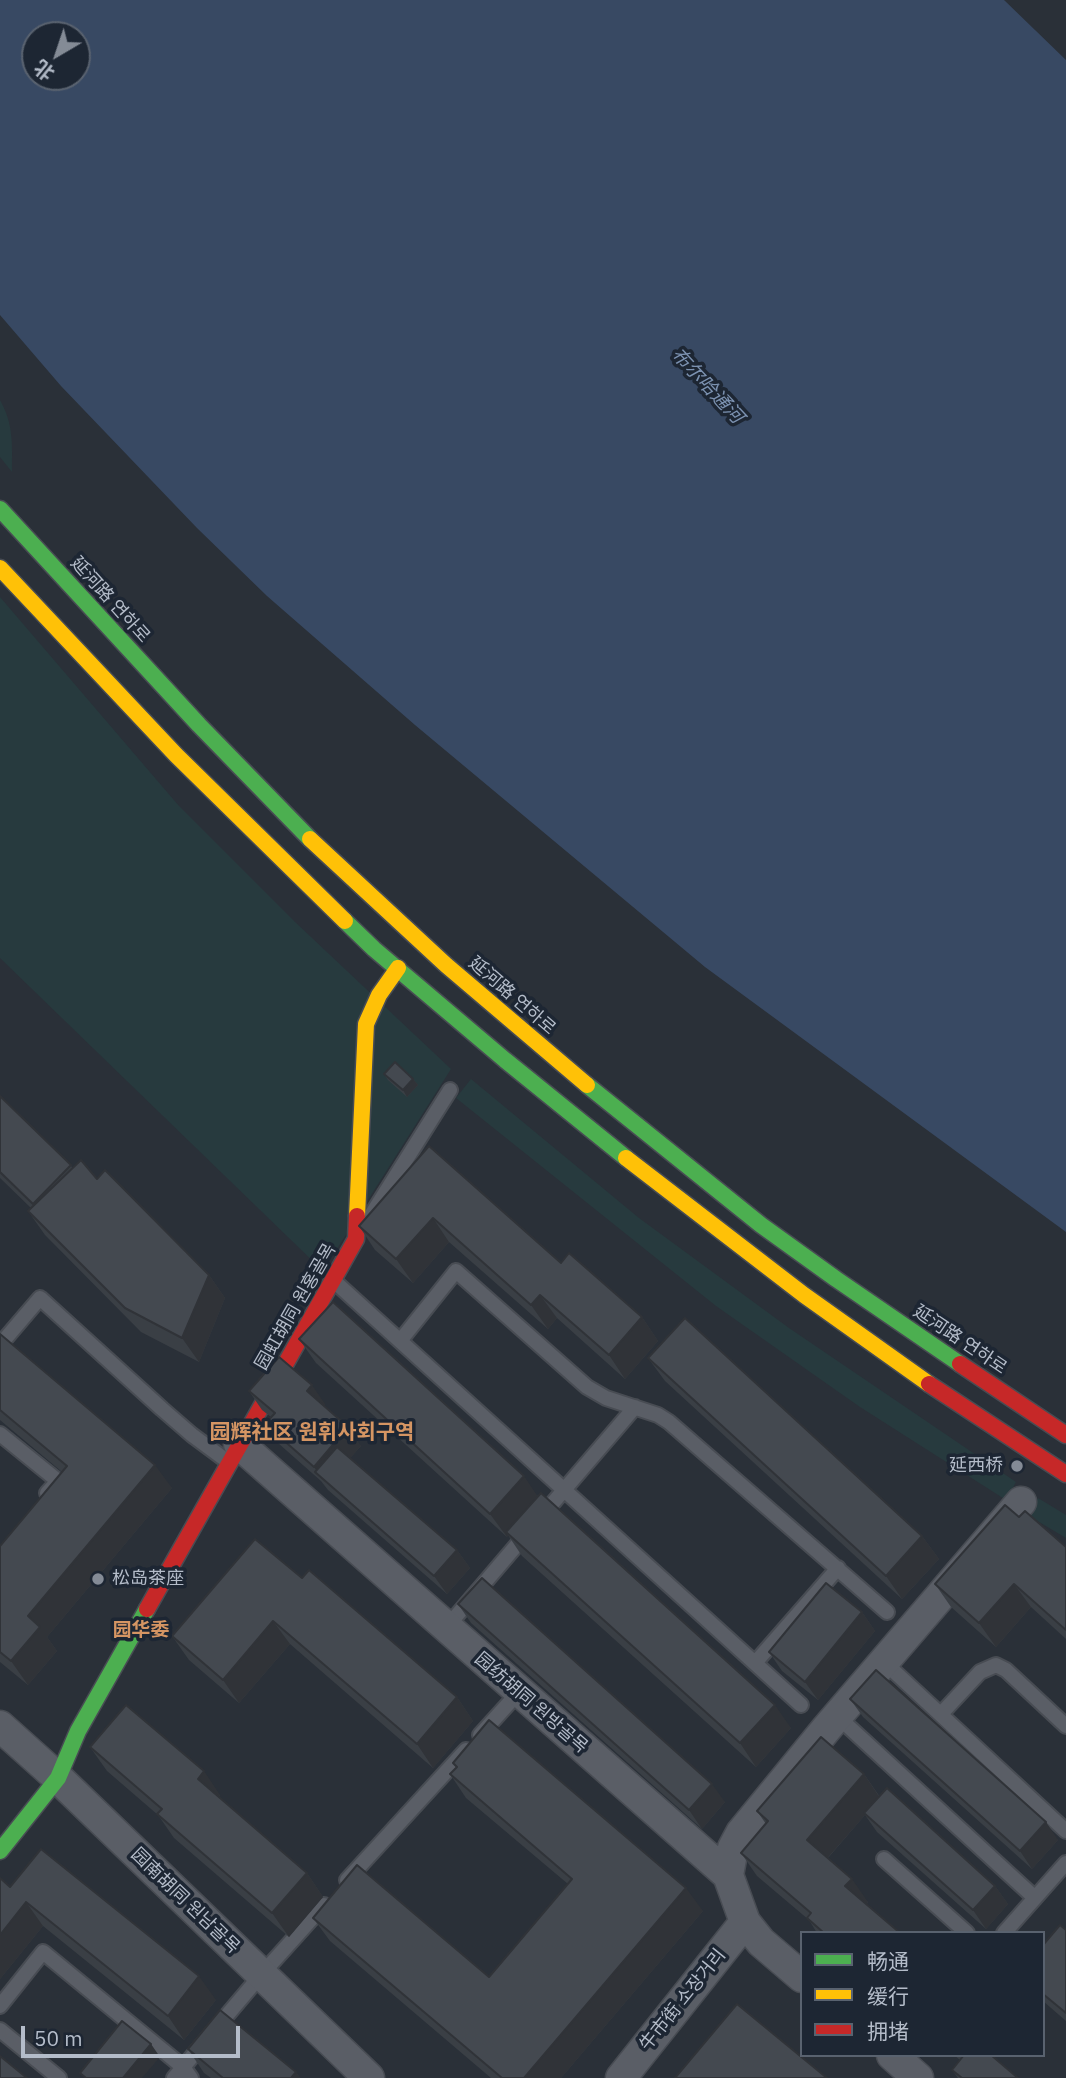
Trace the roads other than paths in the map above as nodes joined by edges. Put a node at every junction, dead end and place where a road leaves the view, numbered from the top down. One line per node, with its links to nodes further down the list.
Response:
1 (0, 509): 11 (main road, 延河路 연하로)
2 (0, 568): 3 (main road)
3 (398, 968): 5 (main road, 园虹胡同 원홍골목); 13 (main road)
4 (450, 1090): 5 (lane)
5 (356, 1239): 6 (main road, 园虹胡同 원홍골목)
6 (334, 1280): 7 (lane); 12 (main road, 园虹胡同 원홍골목)
7 (400, 1341): 9 (lane); 14 (lane)
8 (0, 1345): 12 (lane)
9 (635, 1407): 14 (lane); 17 (lane)
10 (0, 1434): 15 (lane)
11 (1066, 1435)
12 (235, 1452): 19 (street, 园纺胡同 원방골목); 28 (main road, 园虹胡同 원홍골목)
13 (1066, 1474)
14 (564, 1490): 19 (lane); 21 (lane)
15 (41, 1501)
16 (1021, 1502): 20 (street)
17 (838, 1568): 18 (lane); 21 (lane)
18 (887, 1612)
19 (446, 1628): 22 (street, 园纺胡同 원방골목)
20 (884, 1661): 24 (lane); 25 (street)
21 (755, 1663): 23 (lane)
22 (519, 1692): 33 (street, 园纺胡同 원방골목); 38 (lane)
23 (801, 1705)
24 (941, 1714): 27 (lane); 29 (lane)
25 (837, 1716): 33 (street); 34 (lane)
26 (0, 1726): 28 (street, 园南胡同 원남골목)
27 (1066, 1726)
28 (58, 1778): 30 (main road, 园虹胡同 원홍골목); 38 (street, 园南胡同 원남골목)
29 (1066, 1832)
30 (0, 1851)
31 (884, 1859): 36 (lane)
32 (1066, 1863): 34 (lane)
33 (728, 1875): 35 (street, 园纺胡同 원방골목)
34 (1035, 1898): 37 (lane)
35 (745, 1922): 39 (street, 园纺胡同 원방골목); 46 (street, 牛市街 소장거리)
36 (965, 1931)
37 (1006, 1931)
38 (261, 1975): 43 (lane); 45 (street, 园南胡同 원남골목)
39 (800, 1975)
40 (0, 2006): 43 (lane)
41 (0, 2030): 44 (lane)
42 (894, 2057): 47 (street)
43 (183, 2074)
44 (59, 2078)
45 (369, 2078)
46 (621, 2078)
47 (918, 2078)

